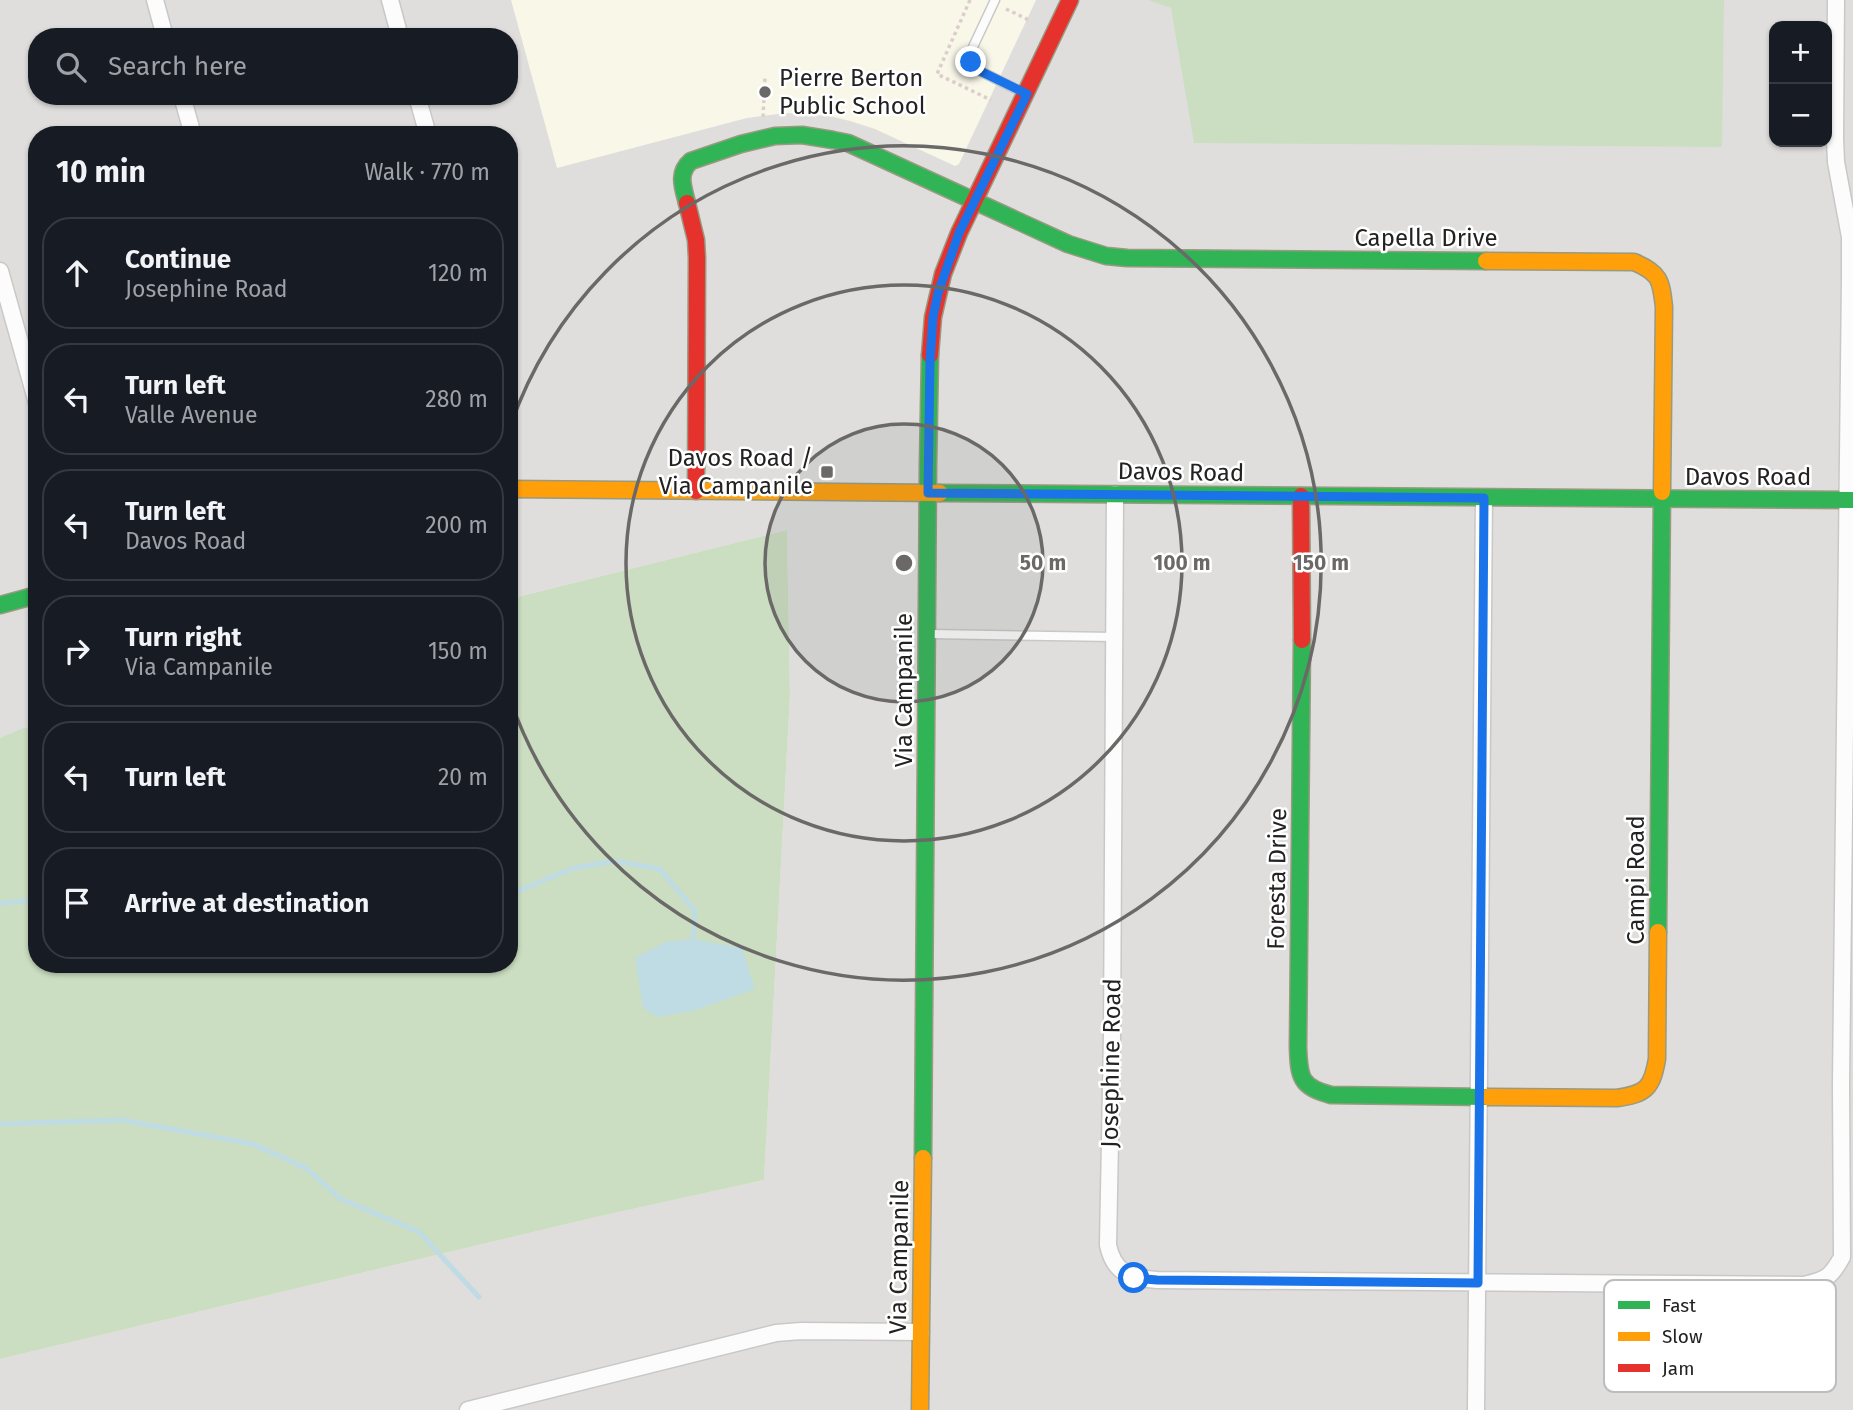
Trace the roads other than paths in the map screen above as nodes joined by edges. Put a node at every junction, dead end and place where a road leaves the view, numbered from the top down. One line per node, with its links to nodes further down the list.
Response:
1 (155, 0): 6 (street)
2 (390, 0): 7 (street)
3 (995, 0): 8 (lane)
4 (1070, 0): 8 (street, Via Campanile)
5 (1836, 0): 23 (street, Josephine Road)
6 (163, 28)
7 (398, 28)
8 (1027, 94): 13 (street, Via Campanile)
9 (184, 105): 11 (street)
10 (420, 105): 12 (street)
11 (190, 126)
12 (425, 126)
13 (975, 202): 17 (street, Capella Drive); 18 (street, Via Campanile); 22 (street, Capella Drive)
14 (0, 271): 15 (street)
15 (28, 371)
16 (518, 489): 17 (street, Davos Road)
17 (696, 491): 18 (street, Davos Road)
18 (928, 493): 19 (street, Davos Road); 26 (street, Via Campanile)
19 (1115, 494): 20 (street, Davos Road); 27 (street, Josephine Road)
20 (1301, 496): 21 (street, Davos Road); 28 (street, Foresta Drive)
21 (1484, 498): 22 (street, Davos Road); 28 (street)
22 (1662, 500): 23 (street, Davos Road); 28 (street, Campi Road)
23 (1851, 500): 29 (street, Josephine Road)
24 (28, 597): 25 (street)
25 (0, 605)
26 (927, 635): 27 (lane); 32 (street, Via Campanile)
27 (1115, 637): 30 (street, Josephine Road)
28 (1479, 1097): 30 (street)
29 (1822, 1280)
30 (1478, 1283): 31 (street, Josephine Road); 35 (street)
31 (1604, 1284)
32 (921, 1332): 33 (street); 34 (street, Via Campanile)
33 (468, 1410)
34 (920, 1410)
35 (1476, 1410)

